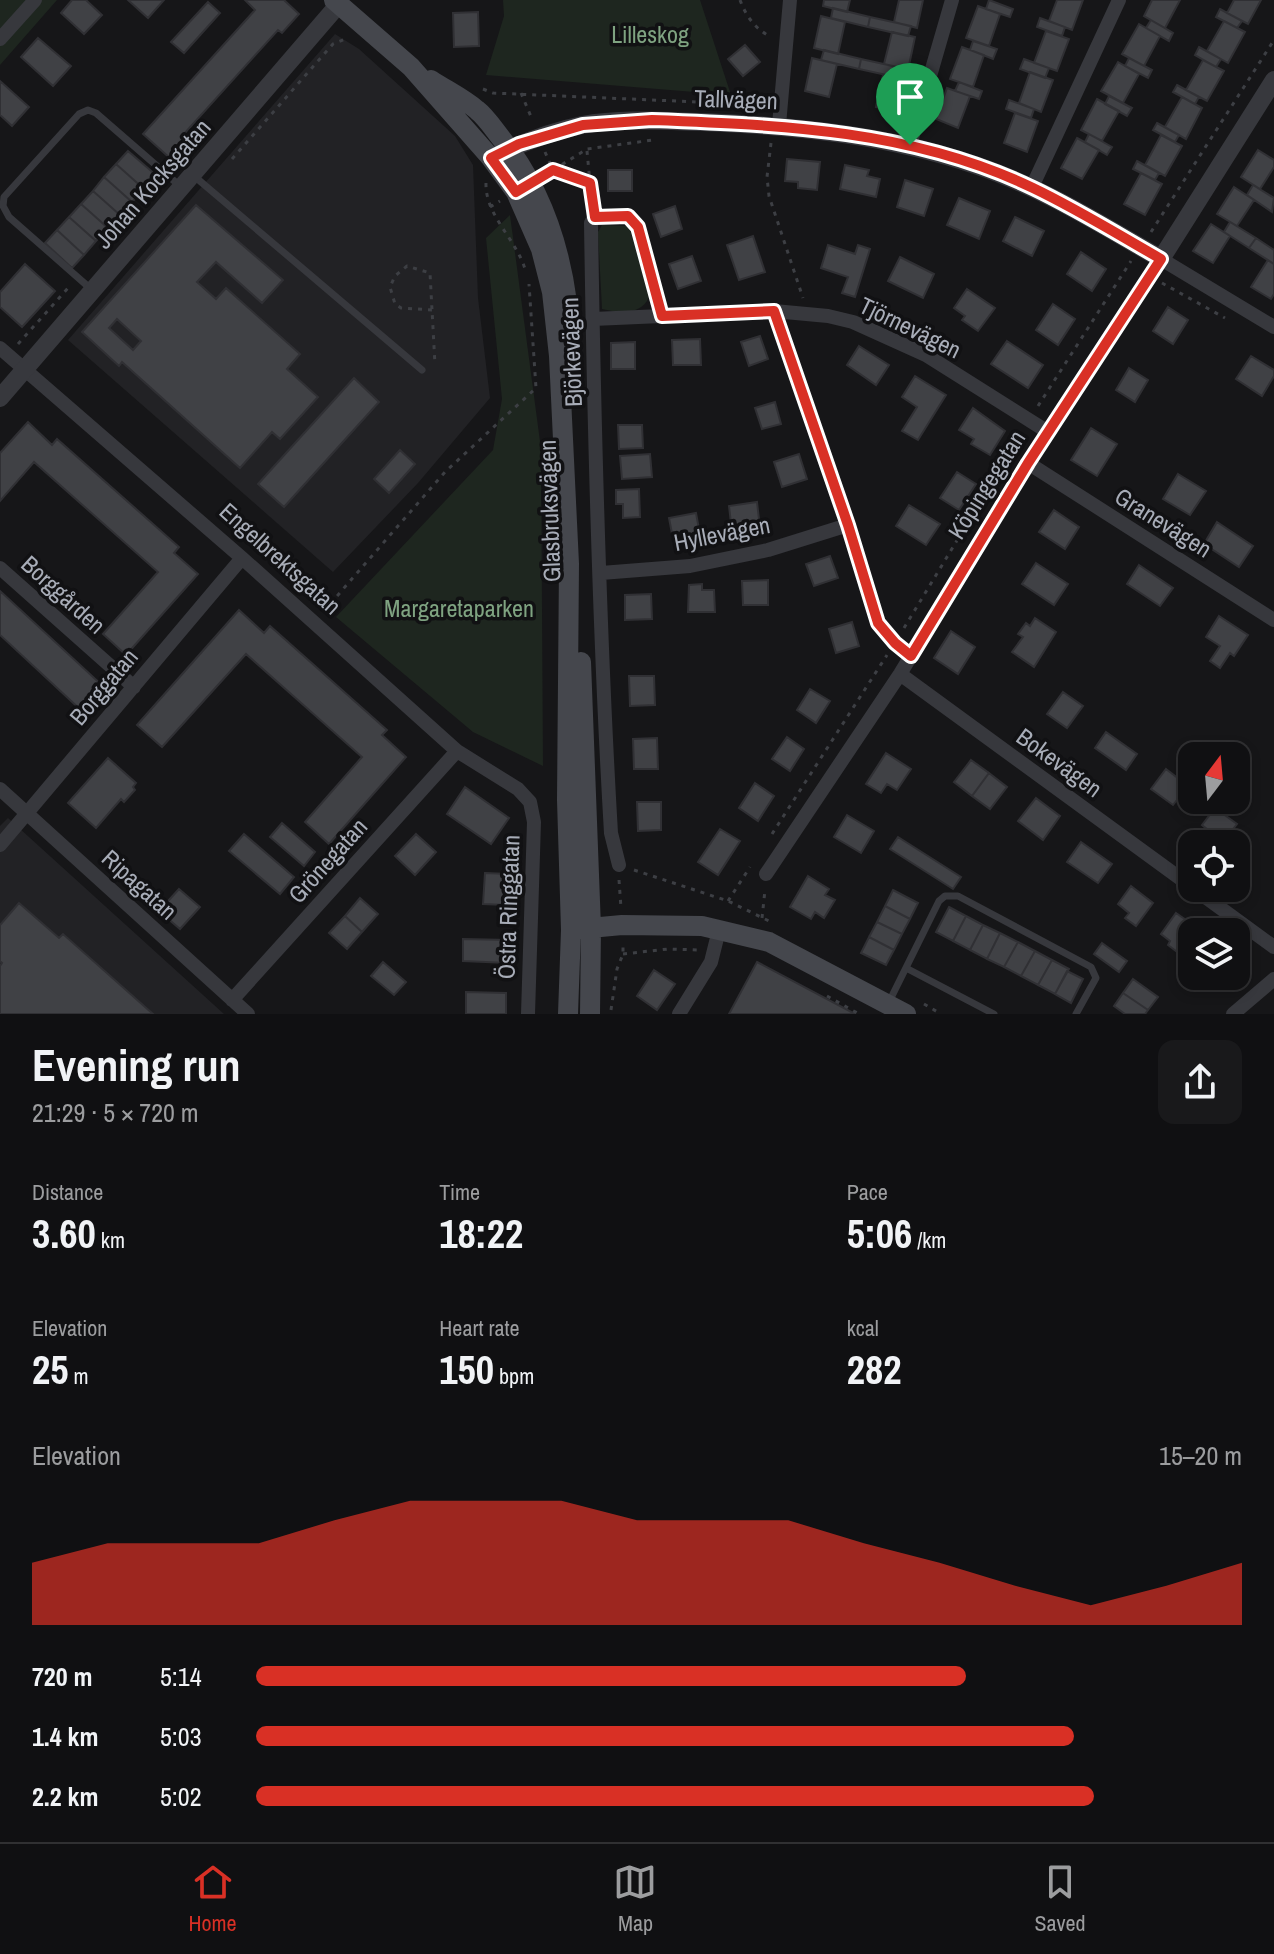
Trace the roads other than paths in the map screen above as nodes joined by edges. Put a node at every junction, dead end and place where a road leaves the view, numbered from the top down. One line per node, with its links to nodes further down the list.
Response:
1 (35, 0): 6 (street)
2 (790, 0): 8 (street)
3 (952, 0): 9 (street)
4 (1119, 0): 12 (street)
5 (339, 1): 10 (main road, Glasbruksvägen); 11 (street, Johan Kocksgatan)
6 (0, 39)
7 (1274, 80): 13 (street, Köpingegatan)
8 (775, 132): 9 (street, Tallvägen); 10 (street, Tallvägen)
9 (910, 145): 12 (street, Tallvägen)
10 (500, 153): 42 (main road, Glasbruksvägen)
11 (187, 181): 14 (street, Johan Kocksgatan); 14 (lane); 21 (lane)
12 (1032, 187): 13 (street, Tallvägen)
13 (1161, 259): 18 (street, Tallvägen); 23 (street, Köpingegatan)
14 (93, 291): 20 (street, Johan Kocksgatan)
15 (774, 311): 16 (street, Tjörnevägen); 23 (street, Tjörnevägen); 25 (street)
16 (662, 316): 17 (street, Tjörnevägen); 17 (street, Björkevägen)
17 (593, 319): 28 (street, Björkevägen)
18 (1274, 327)
19 (0, 348): 20 (street, Engelbrektsgatan)
20 (25, 370): 22 (street, Johan Kocksgatan); 26 (street, Engelbrektsgatan)
21 (422, 370)
22 (0, 398)
23 (1048, 432): 24 (street, Köpingegatan)
24 (1028, 463): 29 (street, Granevägen); 30 (street, Köpingegatan)
25 (848, 525): 28 (street, Hyllevägen); 30 (street)
26 (242, 558): 32 (street, Borggatan); 33 (street, Engelbrektsgatan)
27 (0, 568): 32 (street, Borggården)
28 (601, 573): 38 (street, Björkevägen)
29 (1274, 620)
30 (911, 656): 31 (street, Köpingegatan)
31 (900, 674): 39 (street, Köpingegatan); 40 (street, Bokevägen)
32 (134, 687): 36 (street, Borggatan)
33 (457, 751): 35 (street, Engelbrektsgatan); 47 (street, Grönegatan)
34 (0, 789): 36 (street, Ripagatan)
35 (530, 802): 50 (street, Östra Ringgatan)
36 (27, 813): 37 (street, Borggatan); 47 (street, Ripagatan)
37 (0, 845)
38 (619, 865)
39 (766, 874)
40 (1178, 878)
41 (1211, 902): 44 (street, Bokevägen)
42 (581, 929): 43 (main road); 51 (main road, Glasbruksvägen); 52 (main road, Glasbruksvägen)
43 (717, 939): 48 (main road); 53 (street)
44 (1274, 947)
45 (906, 968): 48 (lane); 54 (lane); 55 (lane)
46 (1274, 979): 56 (street)
47 (232, 1000): 49 (street, Ripagatan)
48 (897, 1009)
49 (248, 1014)
50 (528, 1014)
51 (568, 1014)
52 (590, 1014)
53 (679, 1014)
54 (994, 1014)
55 (1076, 1014)
56 (1233, 1014)

